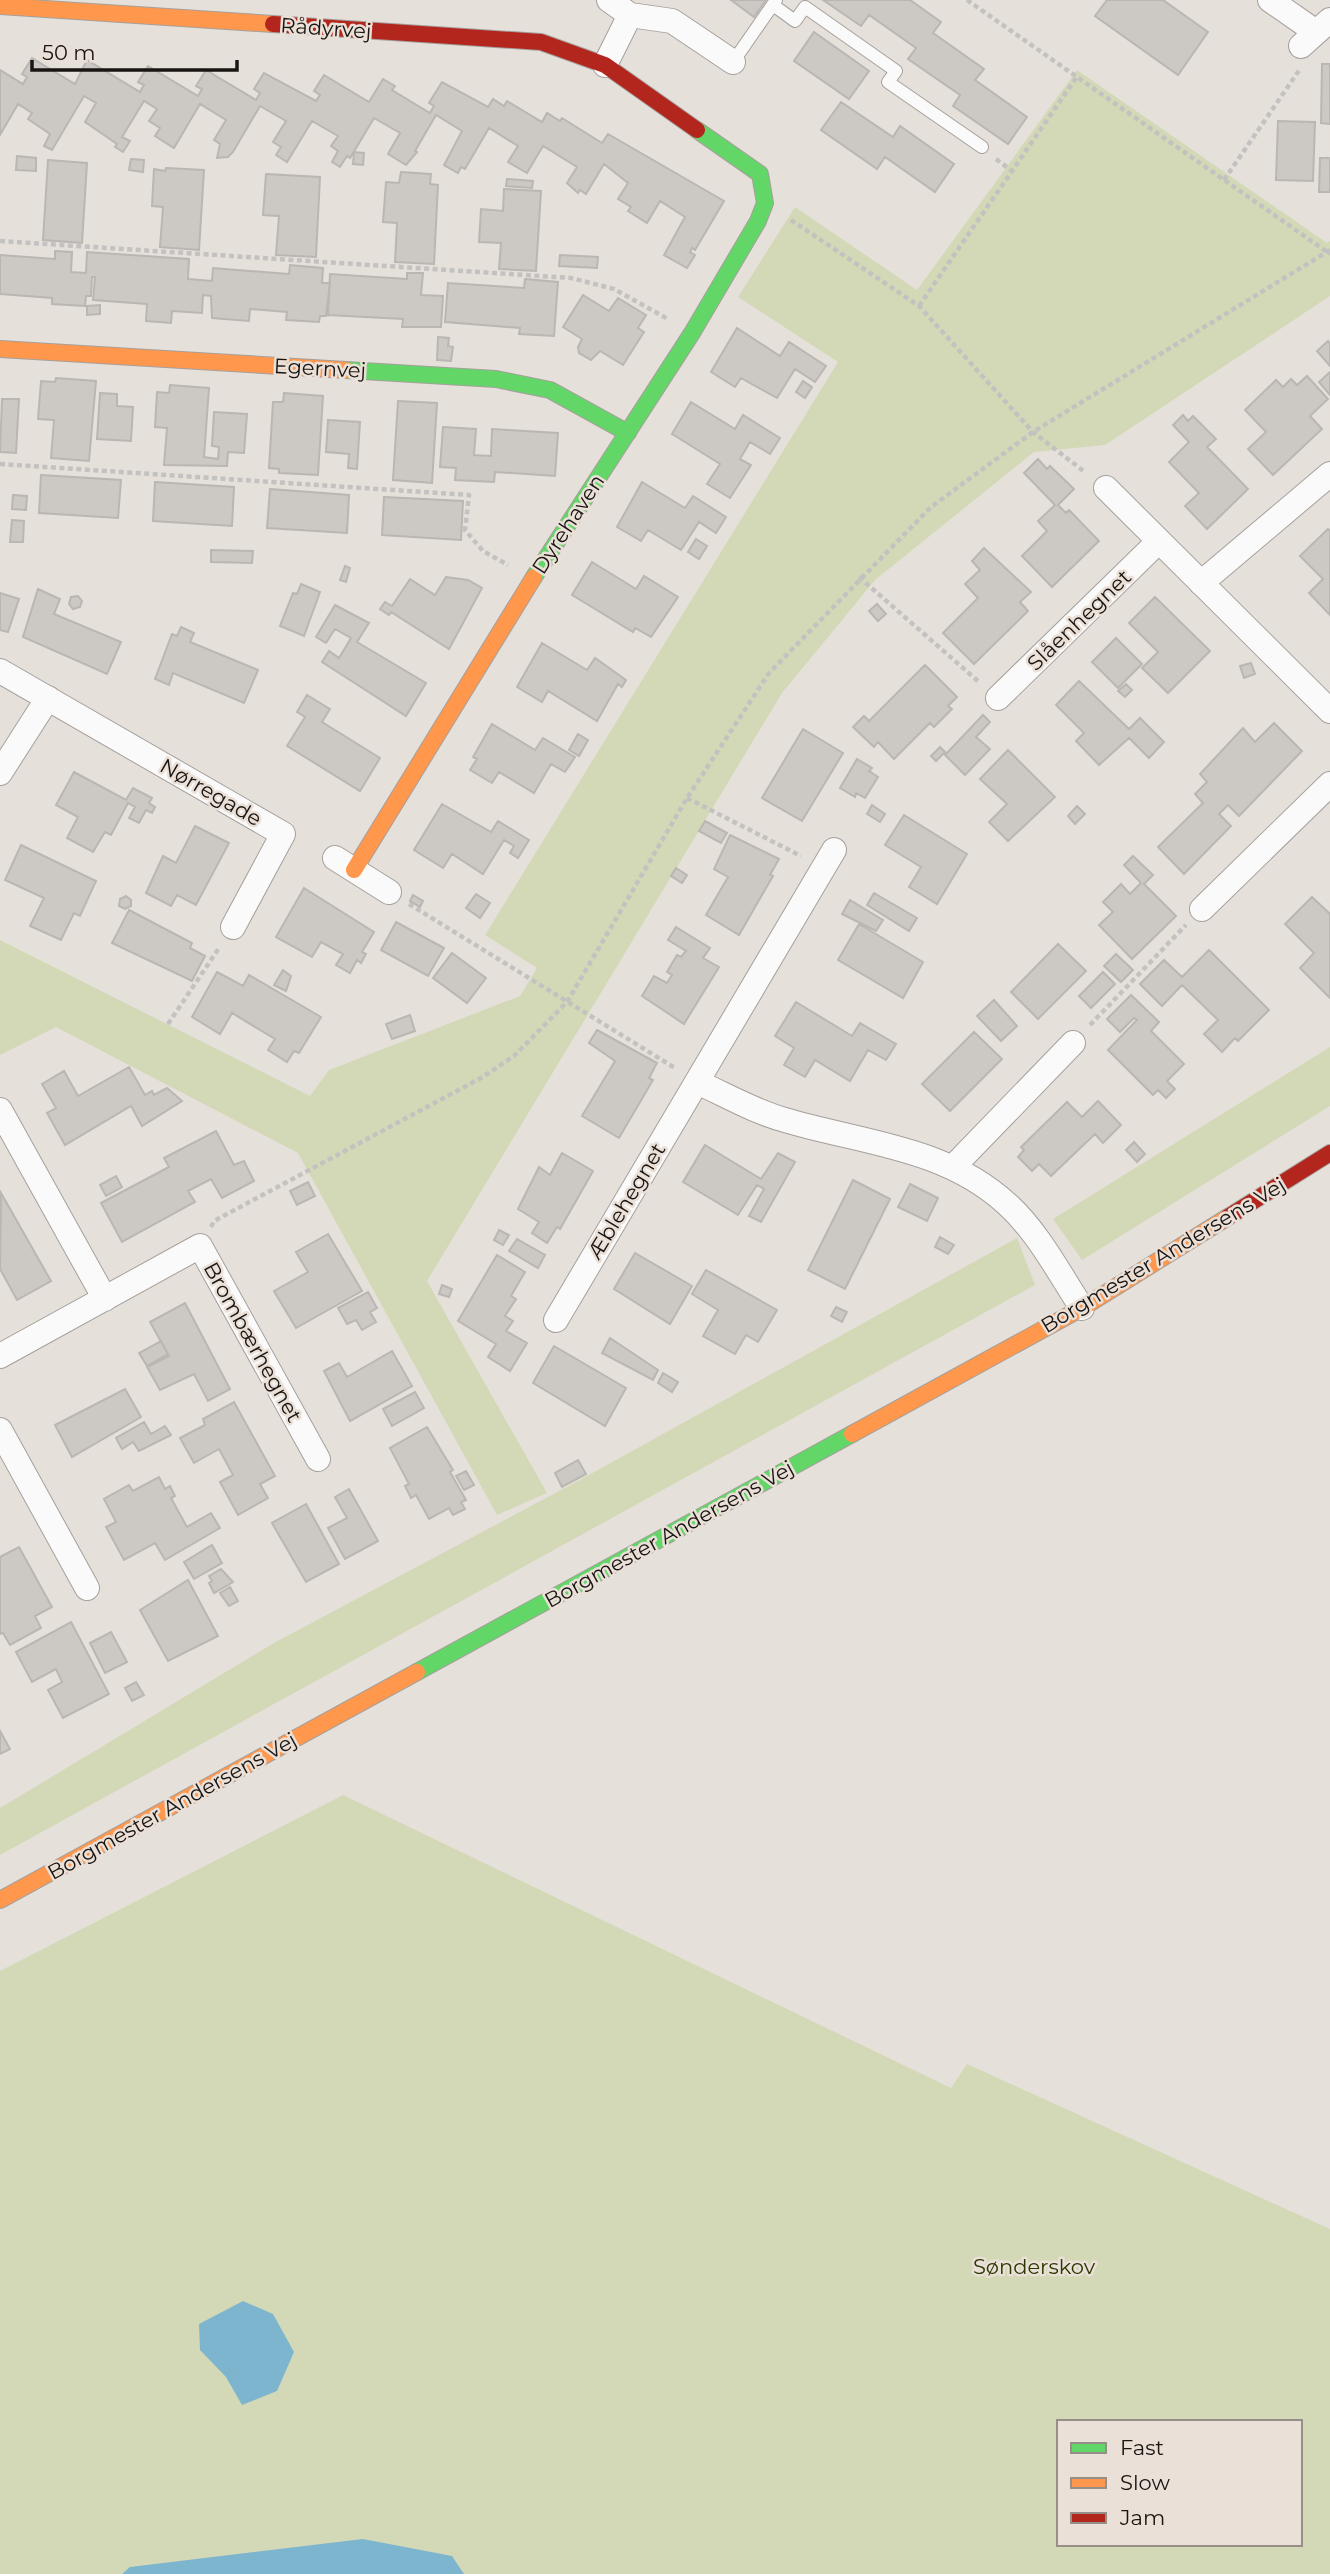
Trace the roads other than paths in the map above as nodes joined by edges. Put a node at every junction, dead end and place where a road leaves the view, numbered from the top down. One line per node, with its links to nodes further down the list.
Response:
1 (609, 0): 5 (street)
2 (1270, 0): 6 (street)
3 (775, 3): 7 (lane); 9 (lane)
4 (4, 4): 8 (street, Rådyrvej)
5 (631, 15): 7 (street); 8 (street)
6 (1321, 28)
7 (733, 62)
8 (605, 65): 10 (street, Rådyrvej)
9 (982, 147)
10 (765, 203): 12 (street, Dyrehaven)
11 (0, 349): 12 (street, Egernvej)
12 (628, 433): 24 (street, Dyrehaven)
13 (1330, 474): 16 (street)
14 (1105, 488): 15 (street)
15 (1160, 541): 16 (street); 19 (street, Slåenhegnet)
16 (1201, 583): 20 (street)
17 (0, 671): 18 (street, Nørregade)
18 (48, 698): 21 (street); 27 (street, Nørregade)
19 (998, 698)
20 (1330, 710)
21 (0, 773)
22 (1330, 784): 26 (street)
23 (829, 858): 29 (street, Æblehegnet)
24 (344, 864): 25 (street, Dyrehaven)
25 (389, 892)
26 (1202, 909)
27 (233, 927)
28 (1073, 1043): 32 (street)
29 (697, 1082): 32 (street); 35 (street, Æblehegnet)
30 (0, 1110): 33 (street)
31 (1330, 1153): 34 (street, Borgmester Andersens Vej)
32 (954, 1166): 34 (street)
33 (105, 1299): 36 (street, Brombærhegnet); 38 (street, Brombærhegnet)
34 (1082, 1308): 40 (street, Borgmester Andersens Vej)
35 (556, 1320)
36 (0, 1356)
37 (0, 1430): 39 (street)
38 (318, 1459)
39 (87, 1588)
40 (0, 1900)

